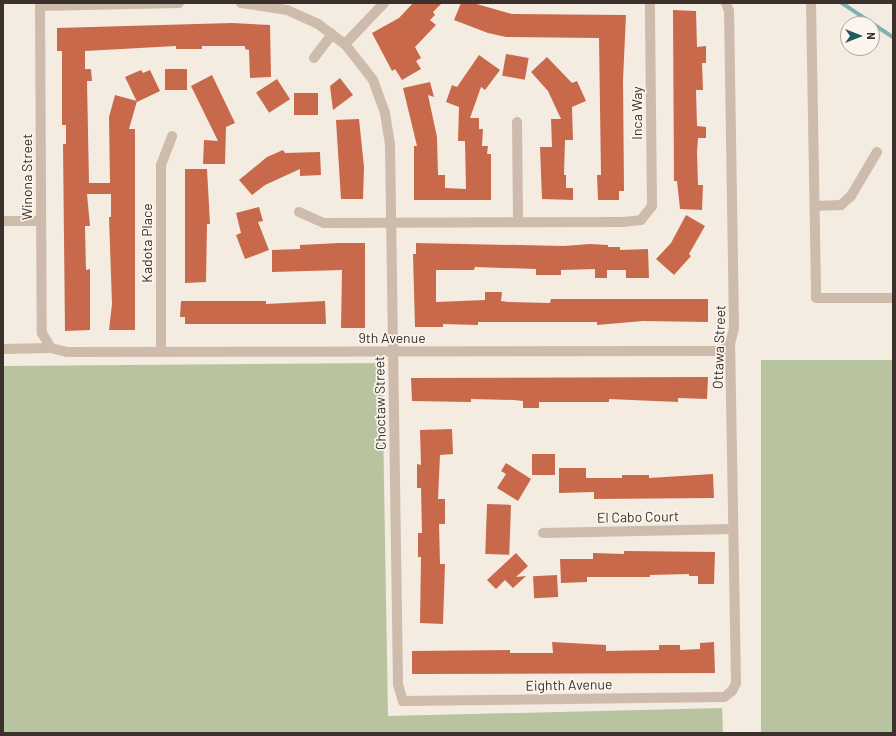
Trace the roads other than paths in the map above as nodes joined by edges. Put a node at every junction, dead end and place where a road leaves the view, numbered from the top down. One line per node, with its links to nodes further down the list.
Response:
1 (162, 3): 2 (street); 8 (street)
2 (179, 3)
3 (241, 3): 9 (street, Choctaw Street)
4 (384, 3): 10 (street)
5 (650, 3): 19 (street, Inca Way)
6 (726, 3): 22 (street, Ottawa Street)
7 (811, 3): 15 (street)
8 (40, 4): 18 (street, Winona Street)
9 (332, 34): 10 (street, Choctaw Street); 11 (street)
10 (344, 44): 20 (street, Choctaw Street)
11 (314, 58)
12 (517, 122): 19 (street)
13 (172, 136): 25 (street, Kadota Place)
14 (877, 152): 15 (street)
15 (815, 206): 21 (street)
16 (299, 212): 20 (street)
17 (3, 221): 18 (street)
18 (41, 221): 23 (street, Winona Street)
19 (518, 222): 20 (street)
20 (390, 223): 26 (street, Choctaw Street)
21 (893, 298)
22 (730, 344): 26 (street, 9th Avenue); 27 (street, Ottawa Street)
23 (51, 348): 24 (street, 9th Avenue); 25 (street, 9th Avenue)
24 (3, 349)
25 (161, 352): 26 (street, 9th Avenue)
26 (393, 352): 30 (street, Choctaw Street)
27 (734, 529): 28 (street, El Cabo Court); 29 (street, Ottawa Street)
28 (543, 533)
29 (732, 691): 30 (street, Eighth Avenue)
30 (404, 702)

